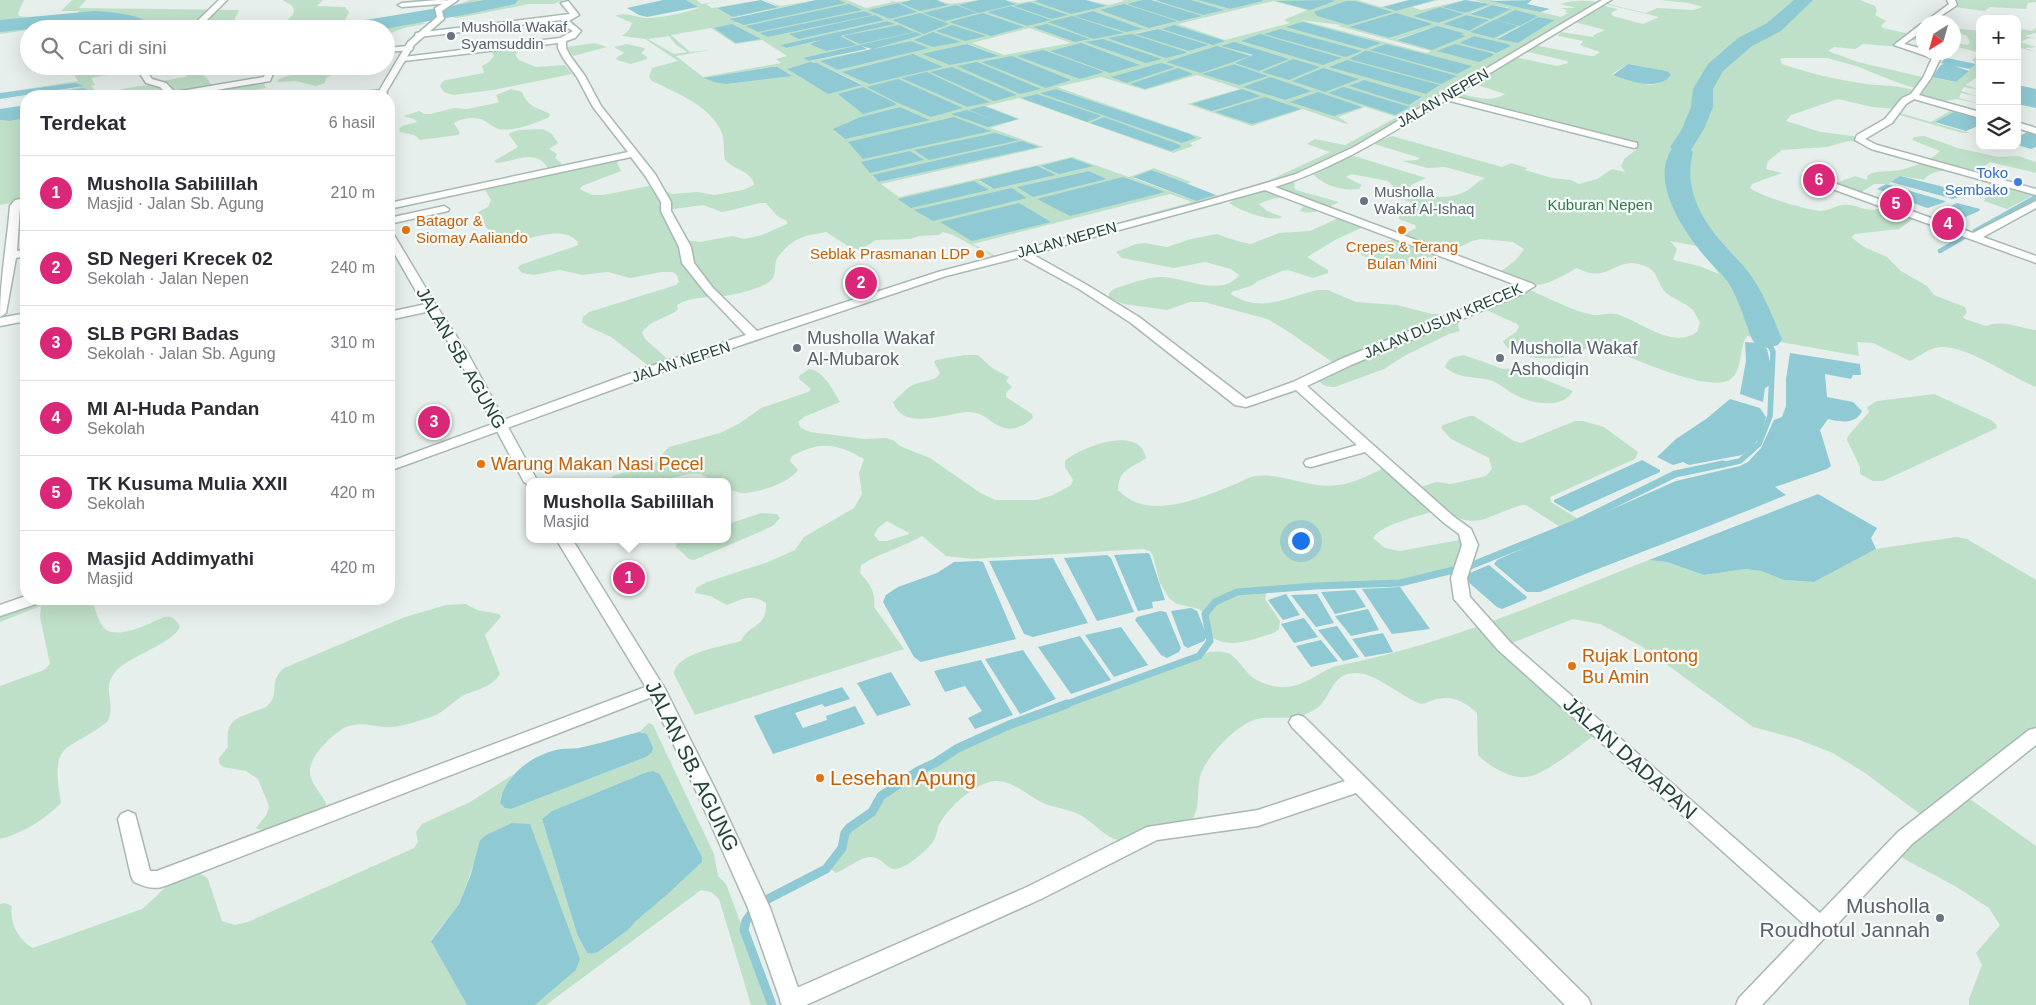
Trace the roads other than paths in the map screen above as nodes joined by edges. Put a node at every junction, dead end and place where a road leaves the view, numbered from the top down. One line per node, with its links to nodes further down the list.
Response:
1 (222, 0): 9 (street)
2 (454, 0): 6 (street); 11 (street)
3 (1607, 0): 26 (street, JALAN NEPEN)
4 (1951, 0): 7 (street)
5 (565, 3): 8 (street)
6 (402, 5)
7 (1939, 15)
8 (572, 16): 11 (street); 12 (street)
9 (202, 20)
10 (1916, 32): 15 (street)
11 (419, 35): 13 (street)
12 (562, 40): 16 (street); 31 (street)
13 (409, 48): 14 (street); 16 (street)
14 (395, 49)
15 (1916, 50)
16 (404, 59): 18 (street)
17 (1936, 60): 25 (street)
18 (395, 73)
19 (145, 75): 22 (street)
20 (269, 75): 23 (street)
21 (393, 75): 24 (street)
22 (168, 90)
23 (205, 90)
24 (384, 90)
25 (1914, 96): 27 (street); 34 (street)
26 (1446, 97): 30 (street); 33 (street, JALAN NEPEN)
27 (1976, 114)
28 (2021, 126): 29 (street)
29 (2036, 131)
30 (1634, 146)
31 (634, 154): 37 (street); 51 (street)
32 (1832, 185): 40 (street)
33 (1266, 187): 42 (street, JALAN NEPEN); 52 (street, JALAN DUSUN KRECEK)
34 (2036, 192)
35 (20, 202): 44 (street)
36 (2036, 204): 40 (street)
37 (395, 205)
38 (444, 209): 39 (street)
39 (395, 220)
40 (1976, 236): 45 (street)
41 (395, 245): 46 (street, JALAN SB. AGUNG)
42 (1021, 252): 51 (street, JALAN NEPEN); 52 (street)
43 (20, 254): 44 (street)
44 (11, 256): 47 (street)
45 (2036, 260)
46 (432, 307): 48 (street); 53 (street, JALAN SB. AGUNG)
47 (0, 314)
48 (395, 315)
49 (20, 318): 50 (street)
50 (0, 322)
51 (755, 337): 53 (street, JALAN NEPEN)
52 (1298, 385): 54 (street)
53 (500, 425): 56 (street, JALAN NEPEN); 57 (street, JALAN SB. AGUNG)
54 (1367, 447): 55 (street); 66 (street, JALAN DADAPAN)
55 (1311, 463)
56 (395, 465)
57 (529, 478)
58 (566, 543): 61 (street, JALAN SB. AGUNG)
59 (20, 604): 60 (street)
60 (0, 611)
61 (656, 689): 65 (street); 67 (street, JALAN SB. AGUNG)
62 (1298, 722): 64 (street)
63 (2036, 735): 66 (street)
64 (1360, 784): 67 (street); 68 (street)
65 (128, 819)
66 (1821, 927): 69 (street)
67 (792, 1003)
68 (1580, 1005)
69 (1747, 1005)

